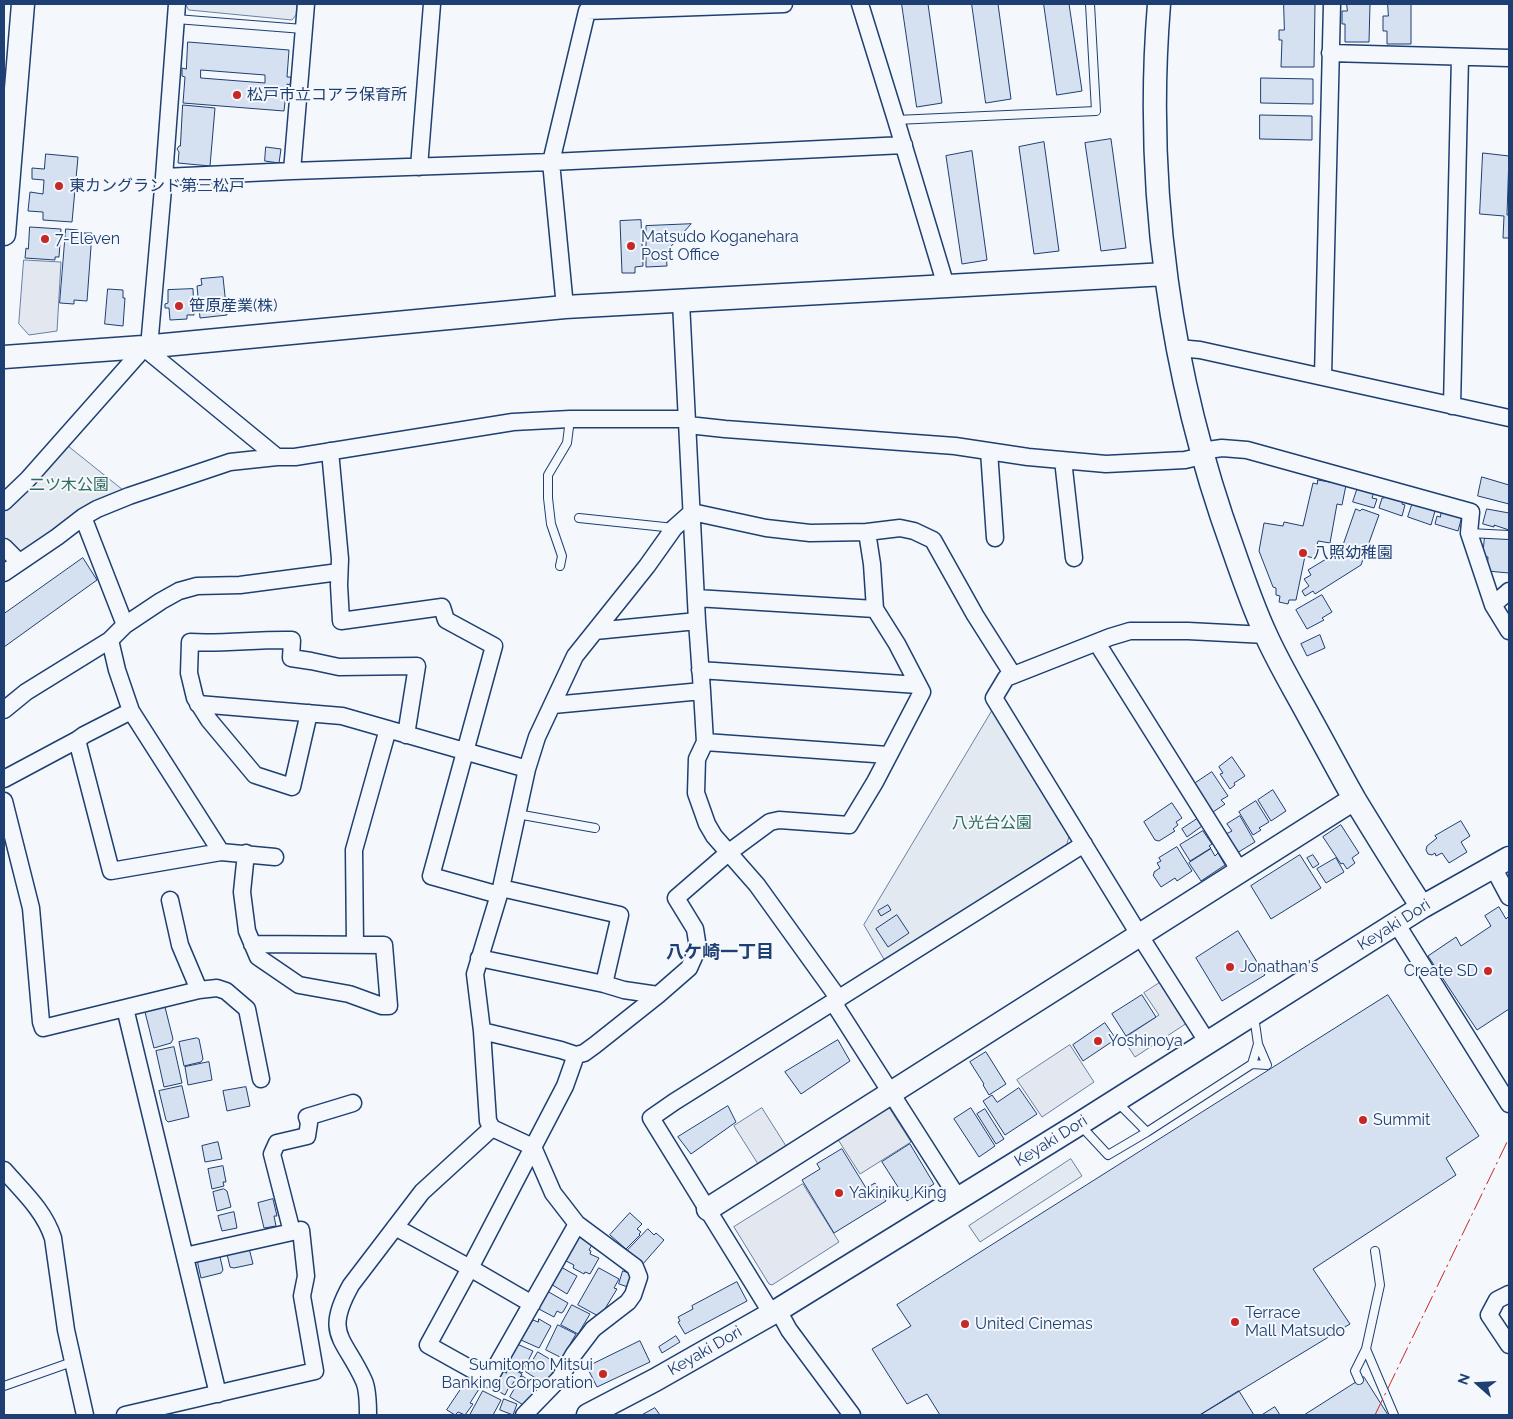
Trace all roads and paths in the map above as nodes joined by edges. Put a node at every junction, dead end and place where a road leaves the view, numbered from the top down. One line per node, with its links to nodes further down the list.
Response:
1 (23, 4): 22 (street)
2 (306, 4): 12 (street)
3 (432, 4): 19 (street)
4 (784, 4): 9 (street)
5 (860, 4): 16 (street)
6 (1090, 4): 16 (lane)
7 (1159, 4): 24 (street)
8 (1332, 4): 13 (street)
9 (676, 5): 10 (street)
10 (582, 7): 18 (street)
11 (176, 11): 12 (lane); 21 (street)
12 (304, 29): 20 (street)
13 (1330, 52): 14 (street); 31 (street)
14 (1460, 57): 15 (street); 32 (street)
15 (1509, 58)
16 (896, 120): 17 (street)
17 (904, 145): 18 (street); 25 (street)
18 (551, 162): 19 (street); 27 (street)
19 (419, 166): 20 (street)
20 (292, 171): 21 (street)
21 (164, 177): 28 (street)
22 (4, 229): 23 (street)
23 (4, 234)
24 (1166, 274): 25 (street); 29 (street)
25 (946, 286): 26 (street)
26 (681, 302): 27 (street); 35 (street)
27 (565, 307): 28 (street)
28 (145, 347): 30 (street); 39 (street); 41 (street)
29 (1178, 348): 31 (street); 38 (street)
30 (4, 357)
31 (1323, 376): 32 (street)
32 (1452, 406): 33 (street)
33 (1509, 418)
34 (570, 419): 35 (street); 36 (street); 53 (lane)
35 (687, 422): 37 (street); 42 (street)
36 (330, 451): 39 (street); 54 (street)
37 (989, 451): 40 (street); 49 (street)
38 (1202, 454): 40 (street); 47 (street); 64 (street)
39 (277, 456): 43 (street)
40 (1063, 460): 51 (street)
41 (4, 502)
42 (692, 512): 45 (street); 46 (street); 57 (street)
43 (83, 517): 52 (street); 61 (street)
44 (579, 518): 45 (lane)
45 (674, 528): 62 (street)
46 (867, 532): 59 (street); 68 (street)
47 (1469, 533): 48 (lane); 58 (street)
48 (1509, 535)
49 (995, 538)
50 (4, 547): 52 (street)
51 (1074, 558)
52 (19, 562): 55 (street)
53 (560, 566)
54 (339, 572): 61 (street); 80 (street)
55 (4, 573)
56 (1509, 592): 58 (street)
57 (696, 598): 59 (street); 60 (street)
58 (1493, 605): 63 (street)
59 (875, 609): 69 (street)
60 (697, 621): 62 (street); 67 (street)
61 (125, 625): 65 (street)
62 (595, 631): 72 (street)
63 (1509, 631)
64 (1266, 635): 66 (street); 84 (street)
65 (110, 640): 73 (street); 74 (street)
66 (1097, 643): 68 (street); 94 (street)
67 (700, 670): 69 (street); 70 (street)
68 (1013, 675): 88 (street)
69 (918, 685): 81 (street)
70 (702, 691): 72 (street); 79 (street)
71 (198, 704): 75 (street); 75 (street); 77 (street)
72 (553, 704): 82 (street)
73 (4, 710)
74 (130, 712): 78 (street); 89 (street)
75 (309, 713): 76 (street)
76 (388, 729): 77 (street); 102 (street)
77 (406, 735): 80 (street)
78 (77, 740): 83 (street); 89 (street)
79 (705, 742): 81 (street); 90 (street)
80 (465, 752): 82 (street); 95 (street)
81 (888, 755): 90 (street)
82 (527, 770): 86 (street)
83 (4, 778)
84 (1354, 799): 94 (street); 98 (street)
85 (4, 801): 108 (street)
86 (517, 814): 87 (lane); 95 (street)
87 (594, 828)
88 (1084, 844): 100 (street); 107 (street)
89 (221, 852): 91 (street)
90 (728, 853): 106 (street); 107 (street)
91 (246, 854): 92 (street); 101 (street)
92 (275, 856)
93 (1501, 863): 96 (street); 98 (street, Keyaki Dori)
94 (1240, 871): 100 (street)
95 (500, 891): 103 (street); 104 (street)
96 (1509, 897)
97 (170, 900): 105 (street)
98 (1422, 907): 99 (street, Keyaki Dori)
99 (1396, 923): 109 (street, Keyaki Dori); 119 (street)
100 (1140, 936): 111 (street); 116 (street)
101 (252, 944): 102 (street); 102 (street)
102 (355, 945)
103 (479, 958): 104 (street); 110 (street)
104 (604, 984): 106 (street)
105 (199, 990): 108 (street); 115 (street)
106 (658, 995): 113 (street)
107 (836, 1000): 116 (street); 126 (street)
108 (125, 1008): 131 (street)
109 (1254, 1014): 111 (street, Keyaki Dori); 112 (lane)
110 (482, 1031): 113 (street); 121 (street)
111 (1208, 1043): 117 (street, Keyaki Dori)
112 (1258, 1044): 114 (lane); 114 (lane)
113 (576, 1055): 123 (street)
114 (1252, 1064): 122 (lane)
115 (260, 1079)
116 (890, 1092): 125 (street); 126 (street)
117 (1116, 1101): 120 (street, Keyaki Dori); 122 (lane)
118 (353, 1103): 129 (street)
119 (1509, 1104)
120 (1079, 1124): 122 (lane); 125 (street, Keyaki Dori)
121 (492, 1128): 123 (street); 128 (street)
122 (1147, 1132)
123 (533, 1147): 127 (street); 132 (street)
124 (4, 1170): 138 (street)
125 (958, 1198): 135 (street, Keyaki Dori)
126 (708, 1208): 135 (street)
127 (577, 1224): 134 (street); 146 (street)
128 (395, 1227): 132 (street); 145 (street)
129 (292, 1232): 131 (street); 141 (street)
130 (1374, 1251): 137 (lane)
131 (185, 1256): 141 (street)
132 (470, 1268): 134 (street); 134 (street)
133 (1509, 1294): 136 (street)
134 (532, 1304)
135 (775, 1312): 142 (street); 147 (street, Keyaki Dori)
136 (1509, 1345)
137 (1366, 1349): 139 (lane); 148 (lane)
138 (72, 1362): 140 (lane); 143 (street)
139 (1359, 1380)
140 (4, 1386)
141 (218, 1394): 144 (street)
142 (843, 1412)
143 (85, 1415)
144 (125, 1415)
145 (368, 1415)
146 (524, 1415)
147 (588, 1415)
148 (1394, 1415)

